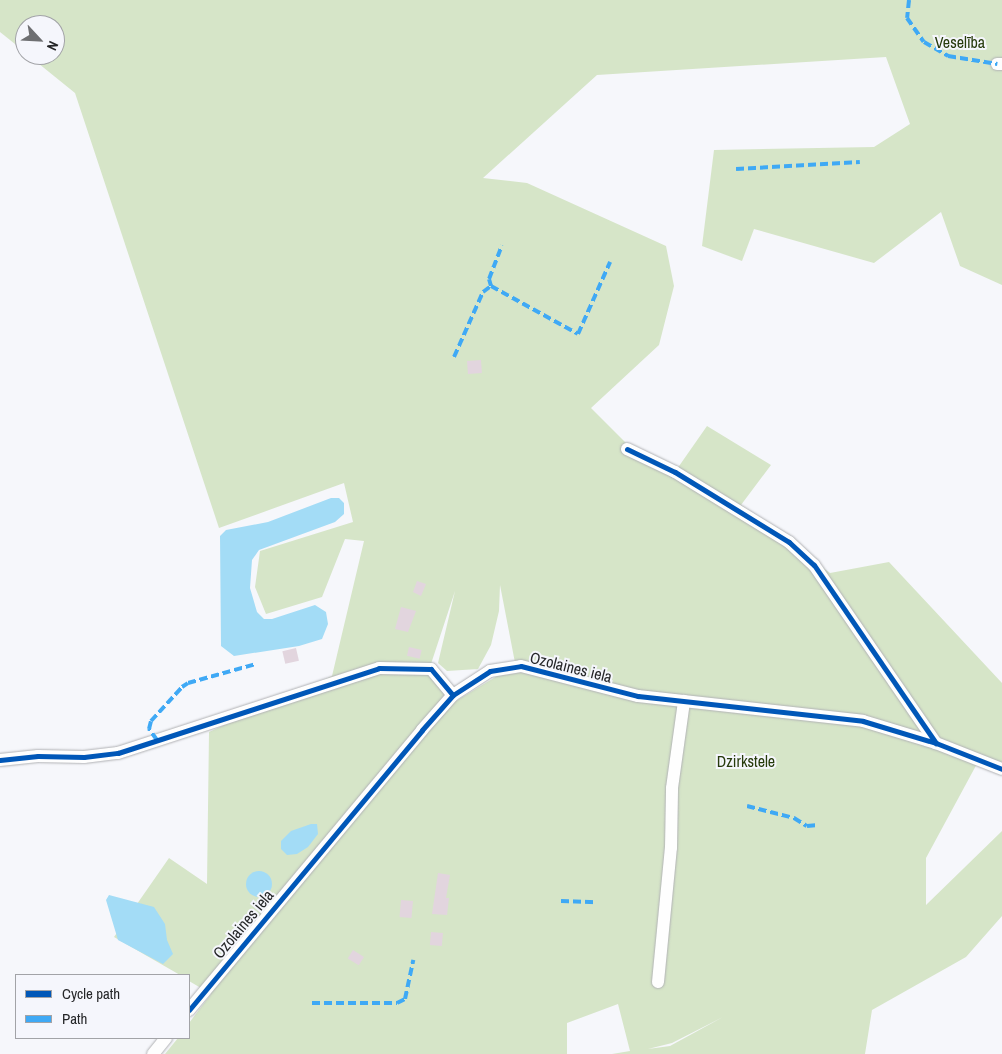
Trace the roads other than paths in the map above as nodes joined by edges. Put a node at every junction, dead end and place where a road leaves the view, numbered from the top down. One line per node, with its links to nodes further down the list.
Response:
1 (627, 449): 4 (street)
2 (453, 695): 3 (street, Ozolaines iela); 5 (street); 8 (street, Ozolaines iela)
3 (684, 701): 4 (street, Ozolaines iela); 7 (street)
4 (936, 743): 6 (street, Ozolaines iela)
5 (0, 760)
6 (1002, 769)
7 (658, 982)
8 (190, 1009)
9 (165, 1039): 10 (street)
10 (153, 1054)

